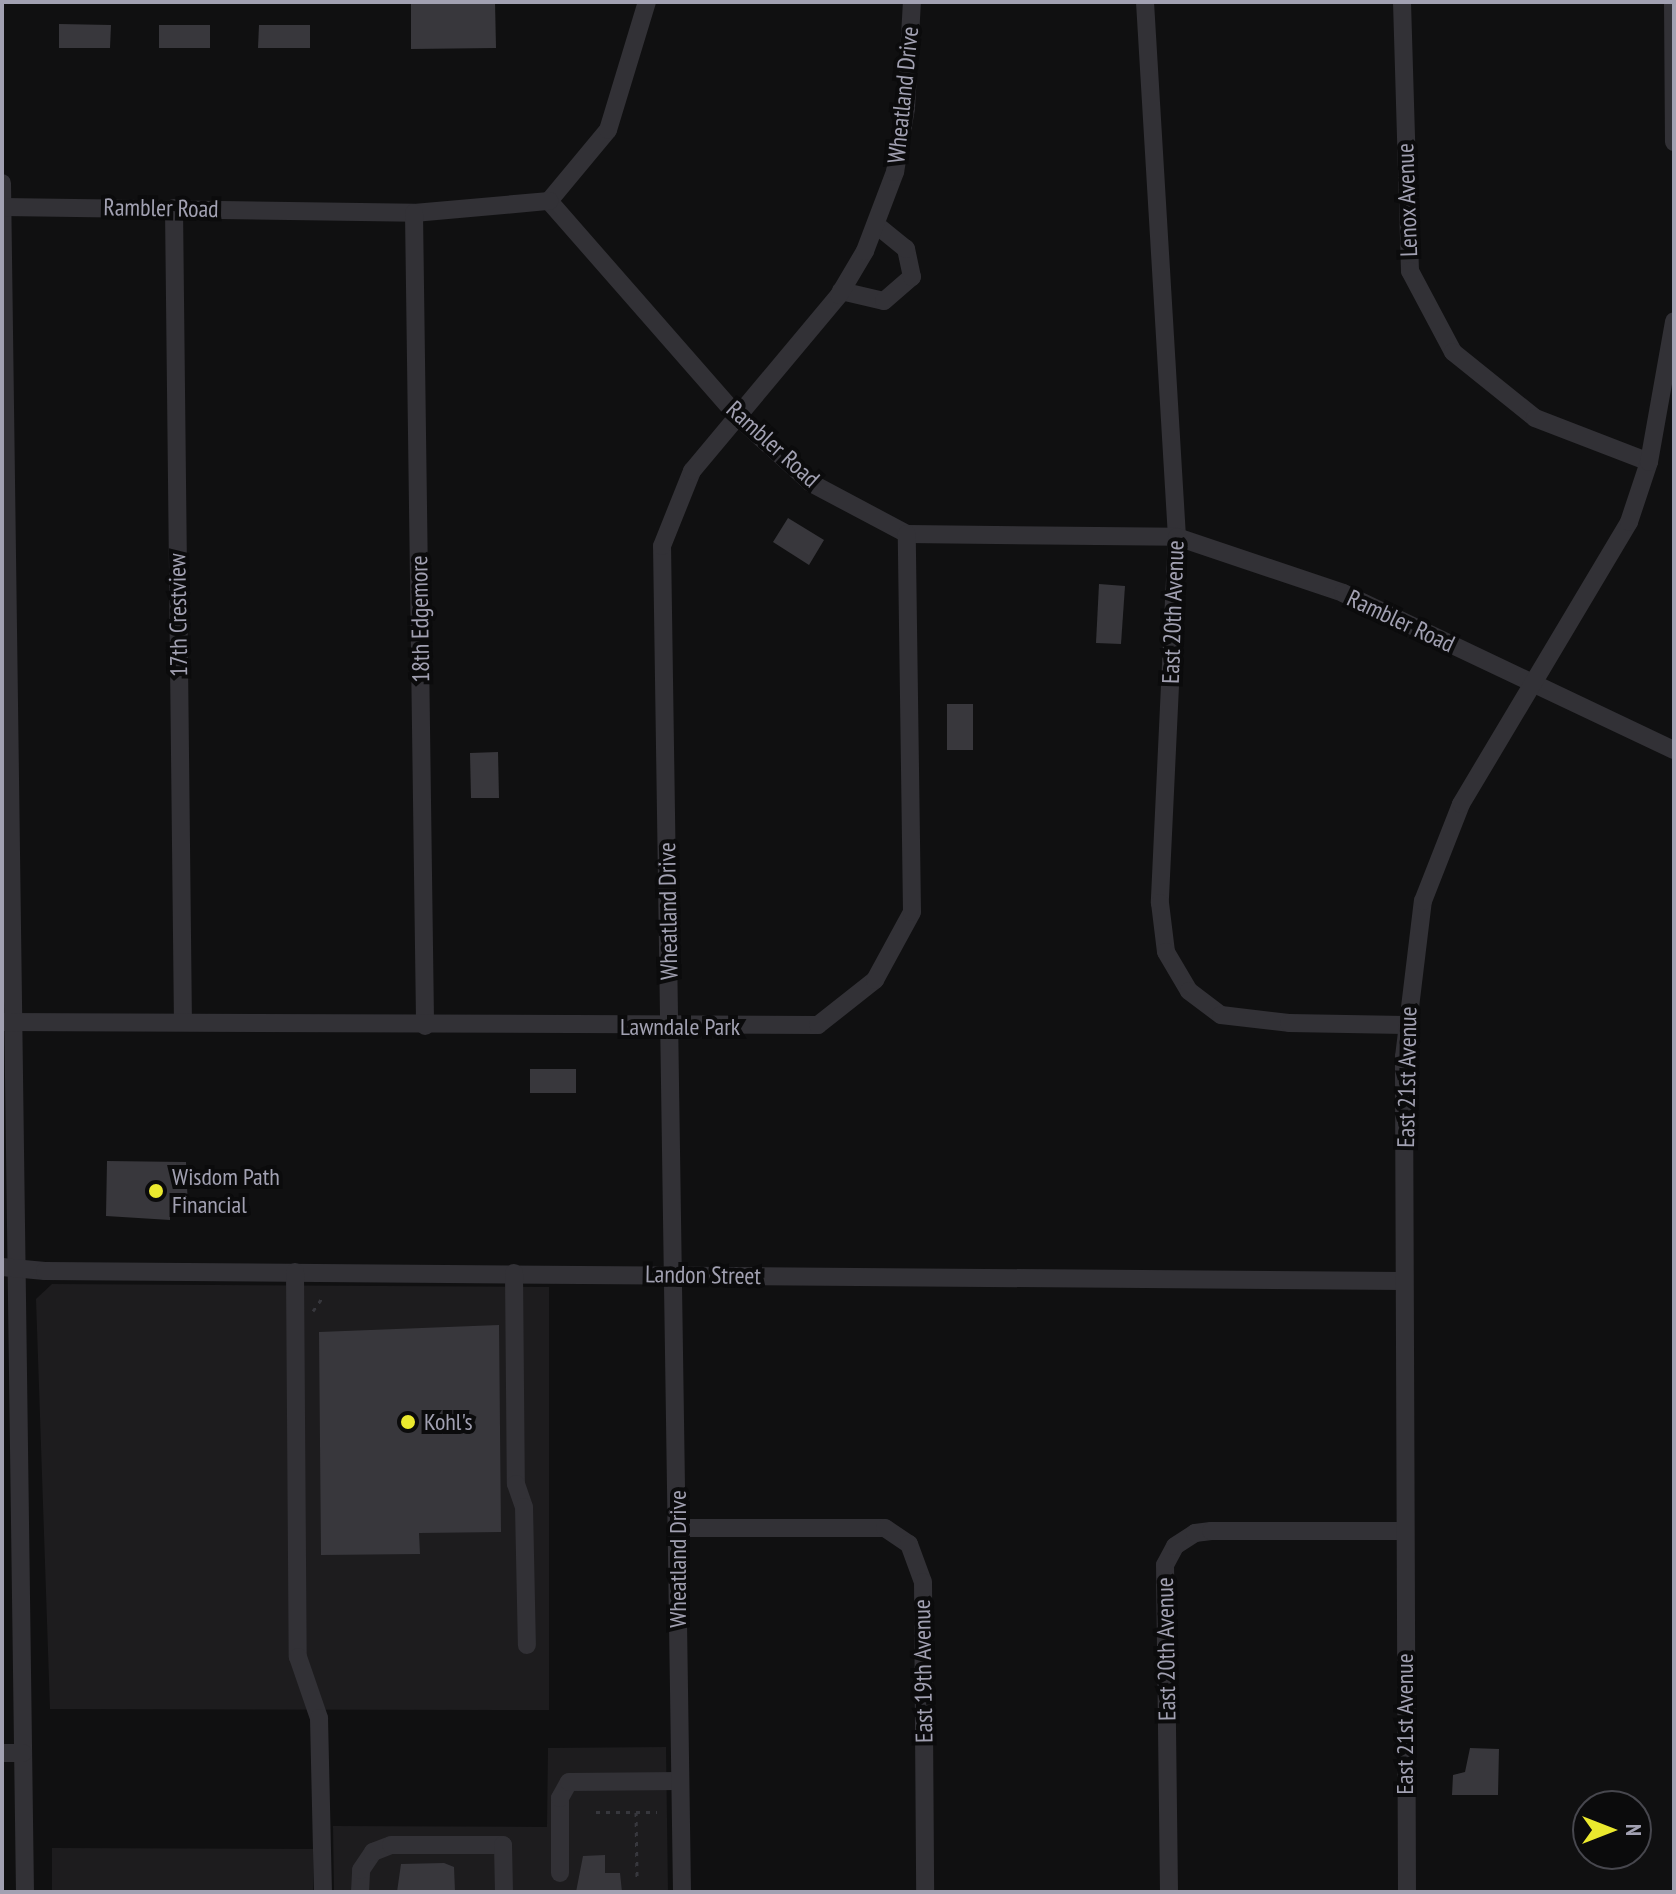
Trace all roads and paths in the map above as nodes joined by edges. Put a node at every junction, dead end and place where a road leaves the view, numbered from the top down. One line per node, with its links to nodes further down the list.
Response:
1 (647, 2): 8 (street)
2 (912, 2): 12 (street, Wheatland Drive)
3 (1145, 2): 20 (street, East 20th Avenue)
4 (1402, 2): 17 (street, Lenox Avenue)
5 (1673, 2): 6 (street)
6 (1674, 142)
7 (2, 183): 9 (street)
8 (549, 201): 11 (street, Rambler Road); 16 (street, Rambler Road)
9 (3, 207): 10 (street, Rambler Road); 13 (street)
10 (174, 208): 11 (street, Rambler Road); 25 (street, 17th Crestview)
11 (414, 213): 27 (street, 18th Edgemore)
12 (876, 225): 14 (street, Wheatland Drive); 14 (street)
13 (3, 290): 18 (street)
14 (841, 291): 16 (street, Wheatland Drive)
15 (1674, 321): 17 (street, East 21st Avenue)
16 (737, 416): 19 (street, Rambler Road); 28 (street, Wheatland Drive)
17 (1649, 462): 21 (street, East 21st Avenue)
18 (4, 533): 23 (street)
19 (907, 534): 20 (street, Rambler Road); 28 (street, Lawndale Park)
20 (1177, 537): 21 (street, Rambler Road); 26 (street, East 20th Avenue)
21 (1533, 684): 22 (street, Rambler Road); 26 (street, East 21st Avenue)
22 (1674, 750)
23 (6, 777): 24 (street)
24 (8, 1022): 25 (street, Lawndale Park); 29 (street)
25 (183, 1022): 27 (street, Lawndale Park)
26 (1405, 1025): 33 (street, East 21st Avenue)
27 (425, 1026): 28 (street, Lawndale Park)
28 (669, 1029): 32 (street, Wheatland Drive)
29 (9, 1267): 30 (street, Landon Street); 34 (street)
30 (295, 1272): 31 (street, Landon Street); 49 (street)
31 (514, 1273): 32 (street, Landon Street); 39 (street)
32 (676, 1275): 33 (street, Landon Street); 37 (street, Wheatland Drive)
33 (1404, 1281): 38 (street, East 21st Avenue)
34 (10, 1383): 35 (street)
35 (10, 1442): 36 (street)
36 (11, 1508): 41 (street)
37 (678, 1528): 42 (street, Wheatland Drive); 53 (street, East 19th Avenue)
38 (1404, 1531): 54 (street, East 20th Avenue); 55 (street, East 21st Avenue)
39 (527, 1645)
40 (2, 1753): 41 (street)
41 (23, 1753): 48 (street)
42 (680, 1781): 46 (street); 52 (street, Wheatland Drive)
43 (596, 1812): 44 (path)
44 (636, 1812): 45 (path); 47 (path)
45 (657, 1812)
46 (560, 1873)
47 (637, 1878)
48 (25, 1892)
49 (323, 1892)
50 (360, 1892): 51 (street)
51 (504, 1892)
52 (682, 1892)
53 (925, 1892)
54 (1169, 1892)
55 (1407, 1892)

